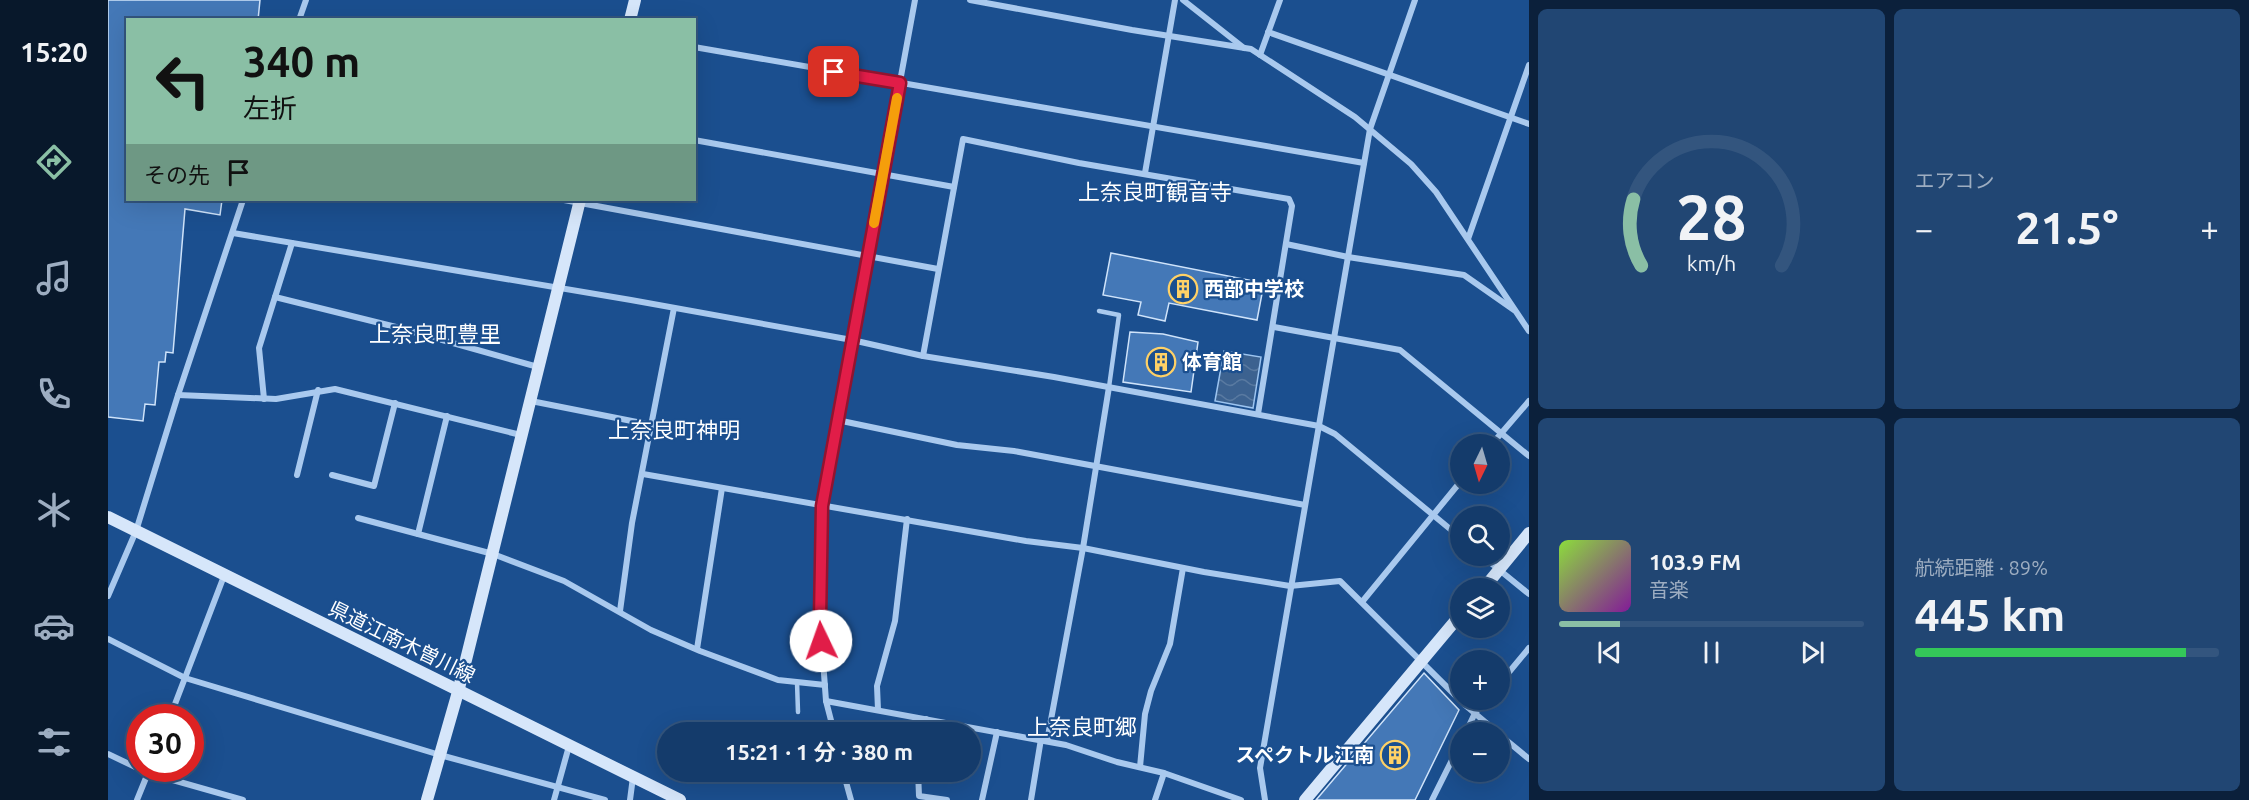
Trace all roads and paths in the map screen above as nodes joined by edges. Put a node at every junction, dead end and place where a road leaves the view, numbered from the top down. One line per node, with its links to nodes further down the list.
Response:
1 (306, 0): 9 (street)
2 (635, 0): 10 (main road)
3 (915, 0): 18 (street)
4 (969, 0): 12 (street)
5 (1175, 0): 12 (street)
6 (1183, 0): 14 (street)
7 (1280, 0): 11 (street)
8 (1415, 0): 17 (street)
9 (300, 18)
10 (630, 18)
11 (1268, 32): 15 (street); 17 (street)
12 (1168, 36): 14 (street); 21 (street)
13 (696, 47): 18 (street)
14 (1244, 48): 15 (street)
15 (1260, 55): 22 (street)
16 (1529, 65): 19 (street)
17 (1390, 76): 19 (street); 22 (street)
18 (900, 83): 21 (street); 26 (street)
19 (1510, 118): 20 (street); 31 (street)
20 (1529, 124)
21 (1155, 126): 24 (street); 25 (street)
22 (1370, 129): 24 (street); 31 (street)
23 (696, 140): 26 (street)
24 (1364, 163): 35 (street)
25 (1145, 173): 27 (street); 33 (street)
26 (883, 175): 27 (street); 34 (street)
27 (954, 187): 36 (street)
28 (243, 201): 30 (street)
29 (579, 201): 34 (street); 37 (main road)
30 (233, 233): 32 (street); 50 (street)
31 (1468, 239): 41 (street)
32 (292, 243): 37 (street); 38 (street)
33 (1287, 244): 35 (street); 42 (street)
34 (867, 256): 36 (street); 45 (street)
35 (1348, 257): 41 (street); 44 (street)
36 (938, 269): 46 (street)
37 (557, 287): 39 (street); 47 (main road)
38 (275, 297): 47 (street); 51 (street)
39 (674, 308): 45 (street); 58 (street)
40 (1099, 311): 48 (lane)
41 (1517, 313): 43 (street)
42 (1274, 327): 44 (street); 55 (street)
43 (1529, 331)
44 (1334, 338): 59 (street); 60 (street)
45 (852, 339): 46 (street); 57 (street)
46 (923, 356): 48 (street)
47 (538, 367): 52 (main road)
48 (1109, 387): 55 (street); 63 (street)
49 (318, 390): 51 (street); 54 (street); 65 (street)
50 (178, 395): 51 (street); 76 (street)
51 (264, 399)
52 (531, 401): 58 (street); 61 (main road)
53 (1529, 401): 60 (street)
54 (395, 403): 56 (street); 66 (street)
55 (1258, 414): 59 (street)
56 (447, 416): 61 (street); 78 (street)
57 (837, 420): 63 (street); 69 (street)
58 (652, 426): 64 (street)
59 (1319, 426): 70 (street); 71 (street)
60 (1502, 433): 62 (street)
61 (521, 435): 80 (main road)
62 (1529, 456)
63 (1097, 468): 70 (street); 79 (street)
64 (643, 474): 67 (street); 90 (street)
65 (297, 475)
66 (332, 475)
67 (722, 488): 69 (street); 94 (street)
68 (1450, 494): 71 (street)
69 (822, 506): 74 (street); 99 (street)
70 (1305, 506): 86 (street)
71 (1432, 515): 75 (street); 89 (street)
72 (108, 517): 76 (main road, 県道江南木曽川線)
73 (358, 518): 78 (street)
74 (907, 519): 79 (street); 103 (street)
75 (1450, 529)
76 (136, 531): 84 (main road, 県道江南木曽川線); 88 (street)
77 (1529, 532): 83 (main road)
78 (418, 534): 80 (street)
79 (1083, 548): 82 (street); 113 (street)
80 (493, 554): 90 (street); 100 (main road)
81 (1495, 566): 83 (street)
82 (1183, 568): 86 (street); 121 (street)
83 (1500, 570): 85 (main road); 87 (street)
84 (224, 576): 97 (street); 100 (main road, 県道江南木曽川線)
85 (1493, 578)
86 (1290, 586): 89 (street); 142 (street)
87 (1529, 594)
88 (108, 596)
89 (1362, 602): 95 (street)
90 (620, 611): 94 (street)
91 (1450, 627): 95 (main road)
92 (108, 639): 97 (street)
93 (1529, 648): 96 (street)
94 (697, 650): 98 (street)
95 (1422, 661): 106 (street); 143 (main road)
96 (1510, 671)
97 (185, 678): 102 (street); 117 (street)
98 (797, 682): 99 (street); 105 (lane)
99 (825, 685): 101 (street)
100 (458, 692): 115 (main road, 県道江南木曽川線); 117 (main road)
101 (826, 701): 103 (street); 108 (street)
102 (175, 704)
103 (878, 710): 107 (street)
104 (1478, 710): 106 (street)
105 (798, 712)
106 (1475, 713): 110 (street); 111 (street)
107 (926, 719): 109 (street); 112 (street)
108 (831, 722)
109 (926, 722)
110 (1471, 722)
111 (1485, 722)
112 (997, 732): 113 (street); 138 (street)
113 (1044, 740): 121 (street); 139 (street)
114 (1510, 743): 118 (street)
115 (568, 746): 123 (main road, 県道江南木曽川線); 128 (street)
116 (108, 754): 119 (street)
117 (440, 755): 128 (street); 131 (main road)
118 (1529, 759)
119 (126, 761)
120 (1450, 764): 144 (street)
121 (1140, 767): 122 (street)
122 (1164, 773): 140 (street); 141 (street)
123 (633, 777): 134 (street); 135 (main road, 県道江南木曽川線)
124 (144, 782): 129 (street)
125 (187, 782): 130 (street)
126 (846, 782): 136 (street)
127 (919, 782): 137 (street)
128 (556, 788): 132 (street); 133 (street)
129 (137, 800)
130 (243, 800)
131 (427, 800)
132 (554, 800)
133 (604, 800)
134 (630, 800)
135 (680, 800)
136 (851, 800)
137 (947, 800)
138 (982, 800)
139 (1031, 800)
140 (1155, 800)
141 (1241, 800)
142 (1265, 800)
143 (1305, 800)
144 (1432, 800)

